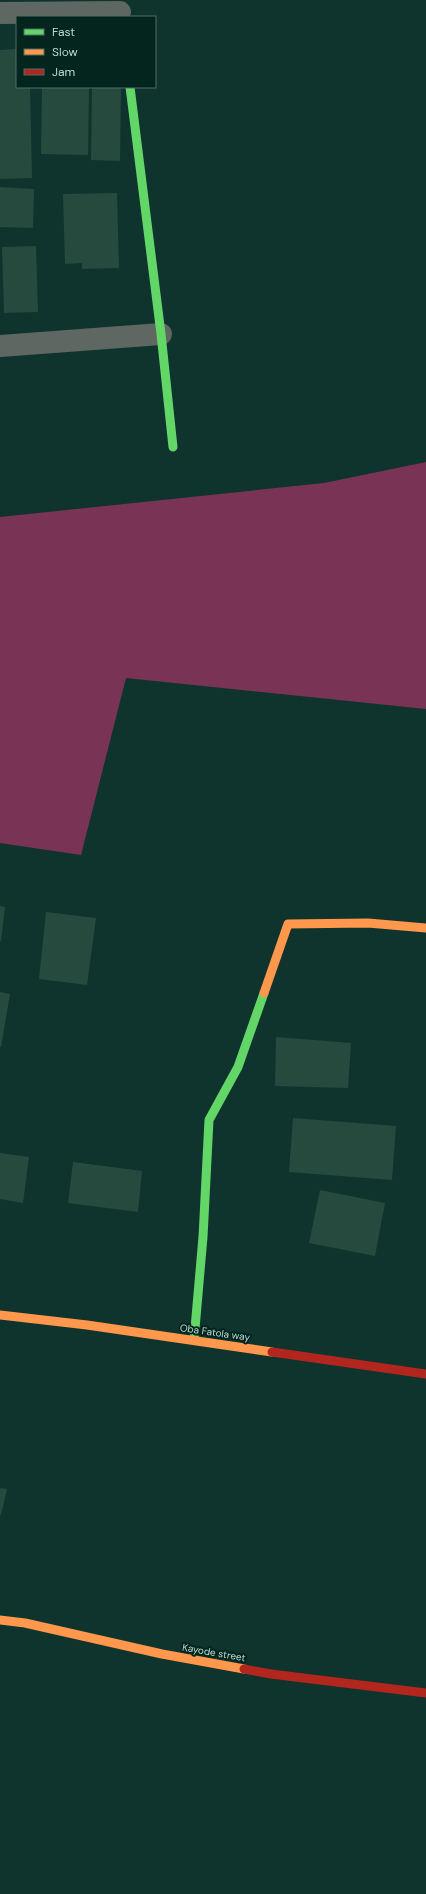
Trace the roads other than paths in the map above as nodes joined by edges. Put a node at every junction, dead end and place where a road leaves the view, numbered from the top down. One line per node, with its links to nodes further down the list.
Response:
1 (120, 10): 2 (street)
2 (0, 13)
3 (130, 88): 4 (street)
4 (162, 334): 5 (street); 6 (street)
5 (0, 346)
6 (173, 447)
7 (426, 928): 9 (street)
8 (0, 1315): 9 (street, Oba Fatola way)
9 (194, 1340): 10 (street, Oba Fatola way)
10 (426, 1374)
11 (0, 1620): 12 (street, Kayode street)
12 (426, 1693)

